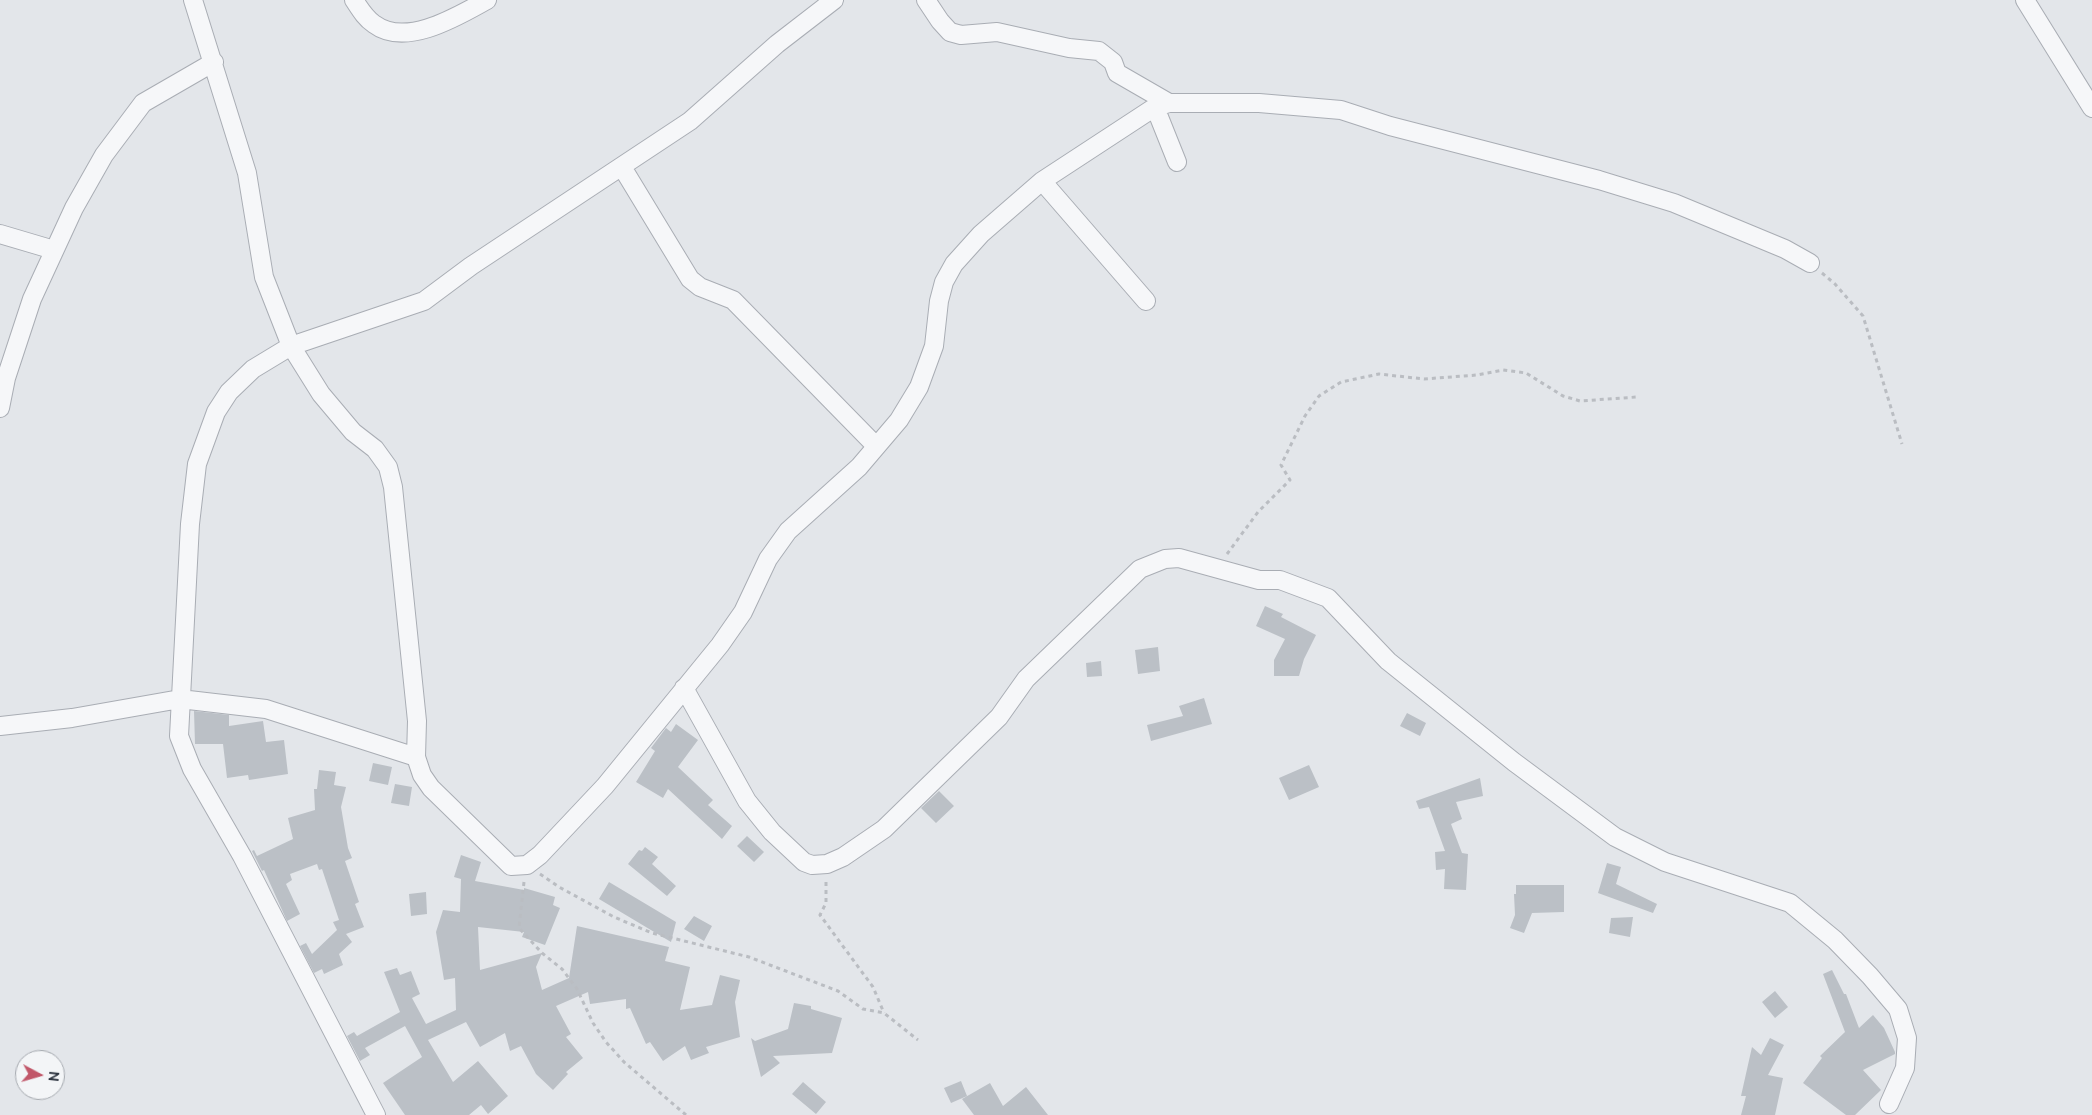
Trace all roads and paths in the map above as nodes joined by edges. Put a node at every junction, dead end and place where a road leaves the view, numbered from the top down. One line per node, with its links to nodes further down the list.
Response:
1 (193, 0): 7 (street)
2 (354, 0): 3 (street)
3 (487, 0)
4 (834, 0): 11 (street)
5 (926, 0): 8 (street)
6 (2025, 0): 9 (street)
7 (214, 62): 14 (street); 17 (street)
8 (1162, 105): 10 (street); 12 (street); 15 (street)
9 (2092, 108)
10 (1177, 162)
11 (622, 167): 17 (street); 21 (street)
12 (1042, 181): 16 (street); 21 (street)
13 (0, 234): 14 (street)
14 (54, 250): 19 (street)
15 (1810, 263): 20 (path)
16 (1146, 301)
17 (291, 346): 24 (street); 26 (street)
18 (1637, 397): 22 (path)
19 (0, 408)
20 (1902, 444)
21 (876, 446): 23 (street)
22 (1217, 569): 27 (street); 31 (street)
23 (684, 688): 27 (street); 28 (street)
24 (180, 699): 25 (street); 26 (street); 32 (street)
25 (0, 726)
26 (416, 756): 28 (street)
27 (827, 864): 29 (path)
28 (526, 865): 29 (path); 33 (path)
29 (884, 1013): 30 (path)
30 (918, 1040)
31 (1889, 1104)
32 (376, 1115)
33 (686, 1115)

